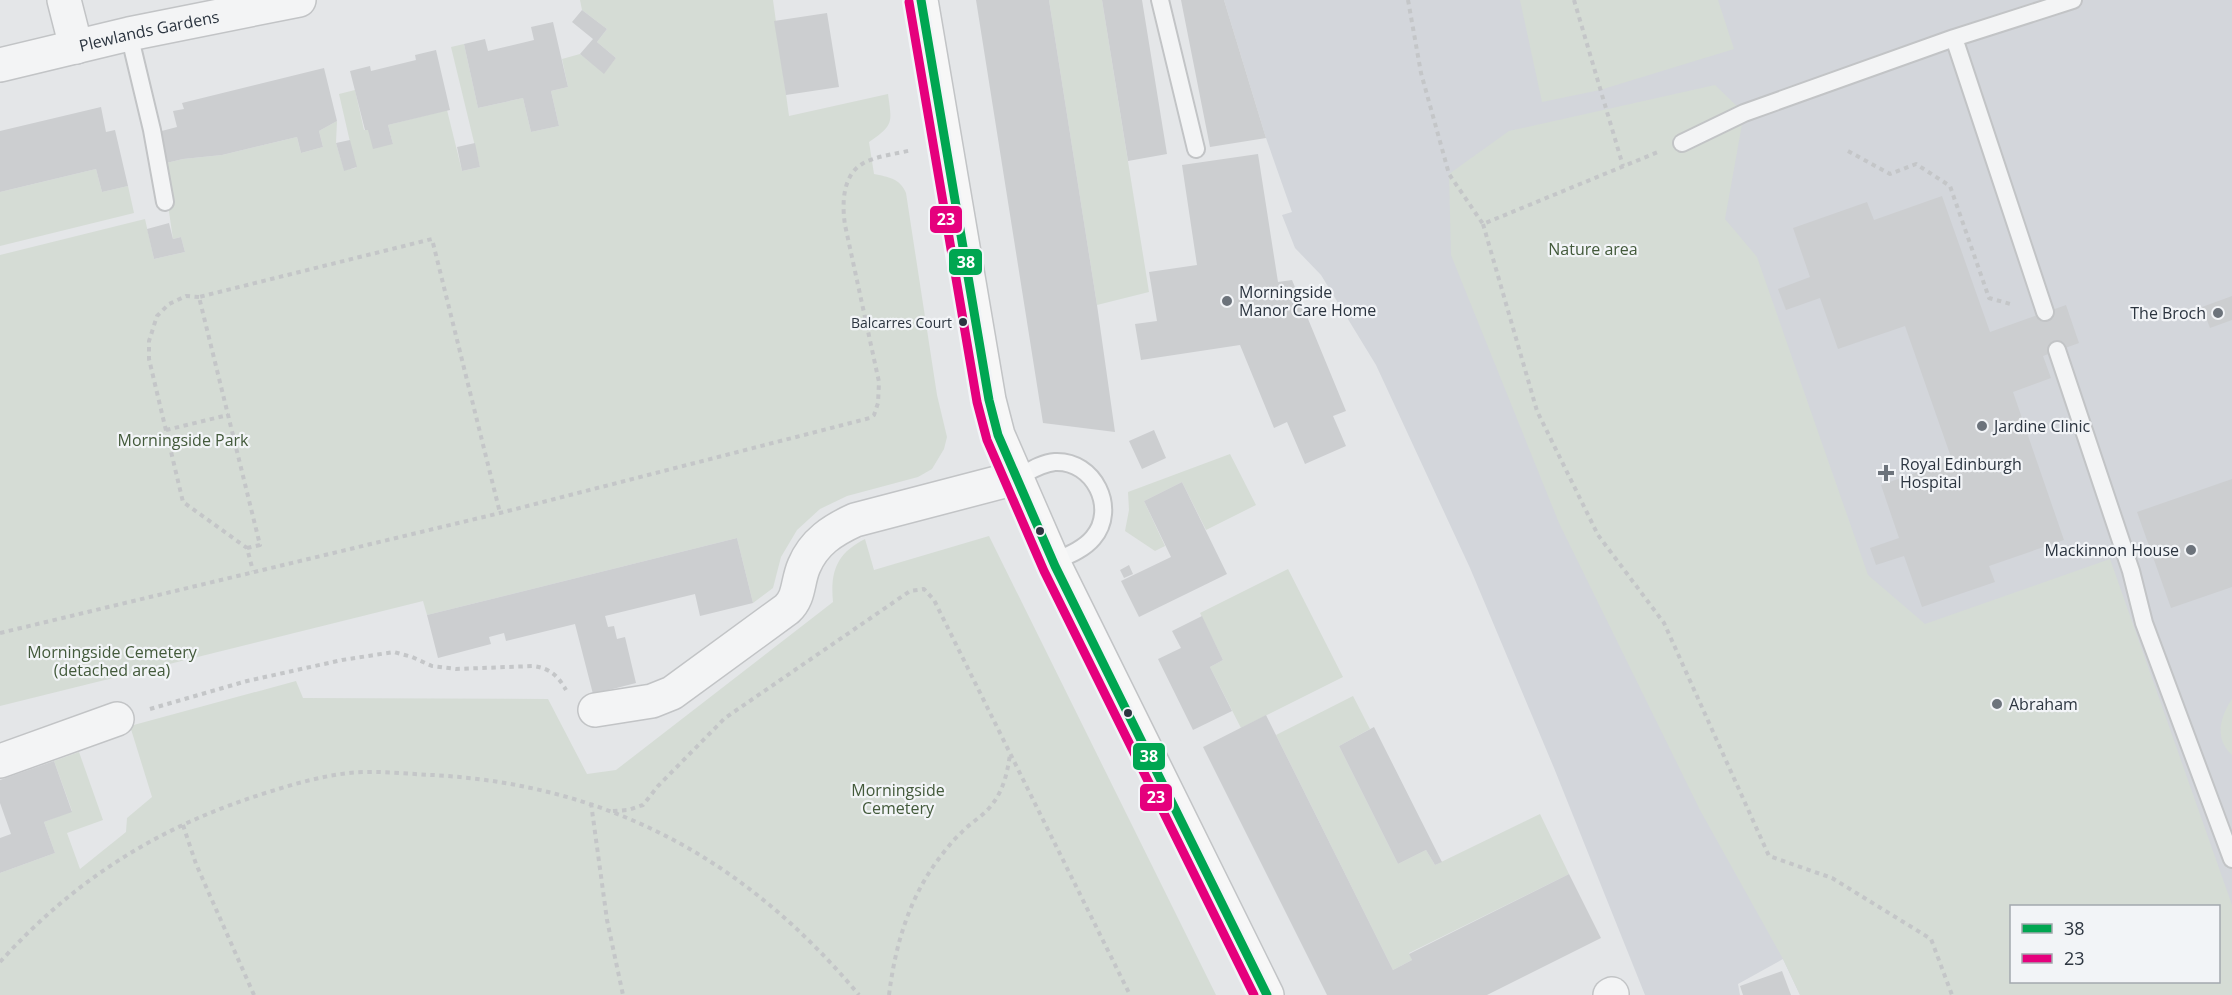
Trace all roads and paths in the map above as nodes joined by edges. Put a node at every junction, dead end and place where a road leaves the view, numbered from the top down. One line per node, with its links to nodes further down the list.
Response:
1 (64, 0): 10 (street)
2 (298, 0): 8 (street, Plewlands Gardens)
3 (921, 0): 12 (street)
4 (1160, 0): 14 (lane)
5 (1408, 0): 18 (path)
6 (1574, 0): 16 (path)
7 (2073, 0): 9 (lane)
8 (129, 34): 10 (street, Plewlands Gardens); 17 (lane)
9 (1954, 38): 13 (lane); 21 (lane)
10 (76, 47): 11 (street, Plewlands Gardens)
11 (0, 65)
12 (945, 142): 25 (street); 26 (path)
13 (1682, 143): 16 (path)
14 (1196, 149)
15 (1848, 151): 20 (path)
16 (1623, 166): 18 (path)
17 (165, 202)
18 (1483, 224): 46 (path)
19 (199, 297): 23 (path); 24 (path); 26 (path)
20 (2023, 308)
21 (2045, 312)
22 (2057, 350): 38 (lane)
23 (228, 415): 24 (path); 27 (path)
24 (166, 430): 27 (path)
25 (1016, 478): 28 (street); 28 (lane); 31 (street)
26 (500, 513): 29 (path)
27 (247, 548): 29 (path)
28 (1053, 562): 45 (street)
29 (253, 572): 30 (path)
30 (0, 633)
31 (595, 710): 32 (path)
32 (117, 719): 34 (street)
33 (1010, 752): 36 (path); 43 (path); 44 (path)
34 (0, 761)
35 (591, 803): 36 (path); 37 (path); 41 (path)
36 (613, 811): 42 (path)
37 (183, 825): 39 (path); 40 (path)
38 (2232, 859)
39 (0, 962)
40 (254, 995)
41 (623, 995)
42 (859, 995)
43 (889, 995)
44 (1130, 995)
45 (1267, 995)
46 (1953, 995)

